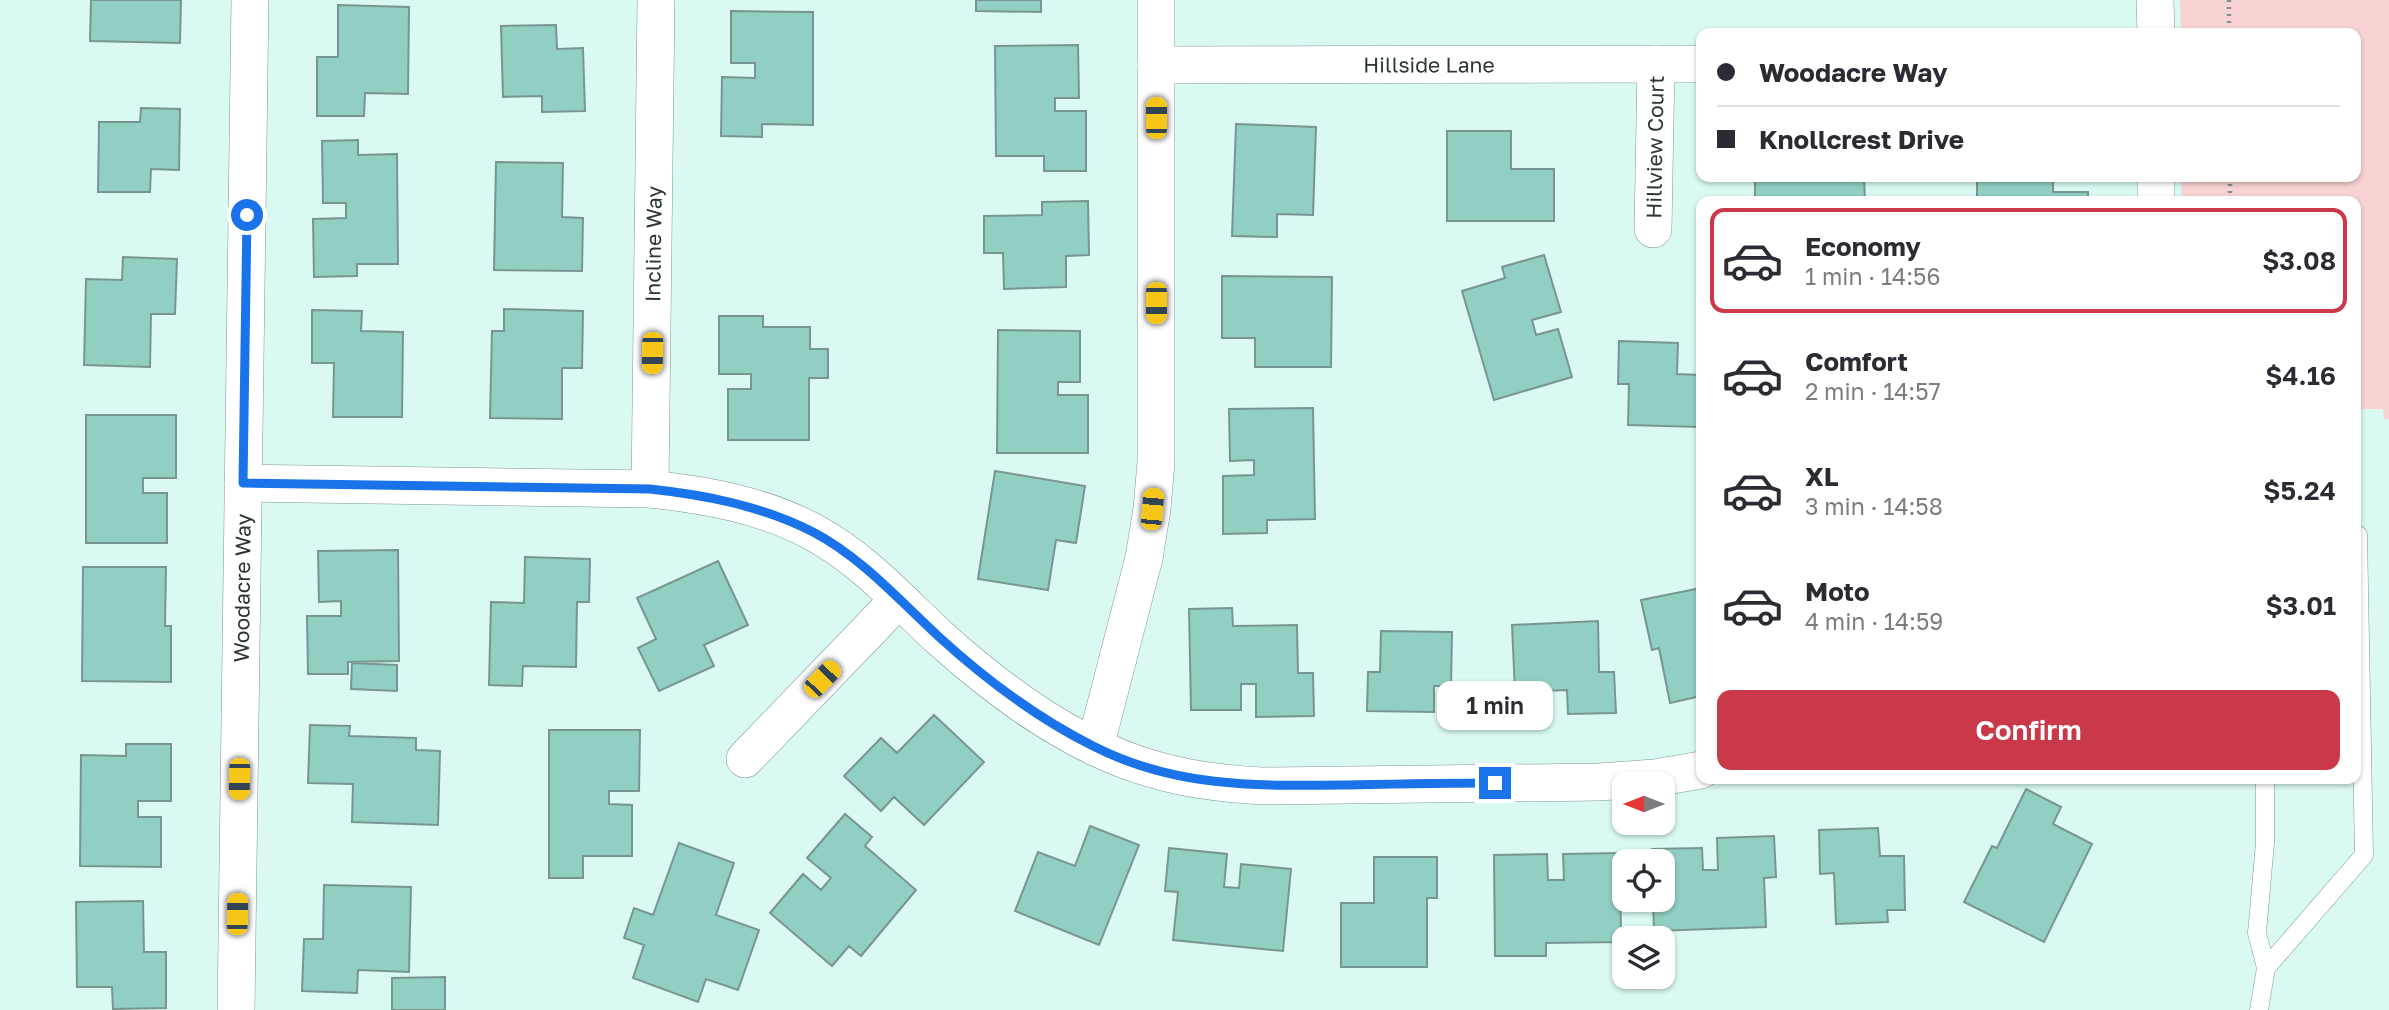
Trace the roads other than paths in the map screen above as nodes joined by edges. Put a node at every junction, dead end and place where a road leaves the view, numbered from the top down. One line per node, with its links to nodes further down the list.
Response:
1 (250, 0): 10 (street, Woodacre Way)
2 (656, 0): 11 (street, Incline Way)
3 (1156, 0): 8 (street)
4 (2155, 0): 5 (street)
5 (2155, 28)
6 (1656, 64): 7 (street, Hillside Lane); 8 (street, Hillside Lane); 9 (street, Hillview Court)
7 (1696, 64)
8 (1156, 65): 14 (street)
9 (1653, 229)
10 (243, 483): 11 (street); 19 (street, Woodacre Way)
11 (650, 489): 12 (street)
12 (899, 599): 14 (street); 15 (street)
13 (2361, 695): 18 (lane)
14 (1095, 747): 16 (street)
15 (745, 758)
16 (1696, 771)
17 (2265, 784): 18 (lane)
18 (2266, 968): 20 (lane)
19 (236, 1010)
20 (2259, 1010)

